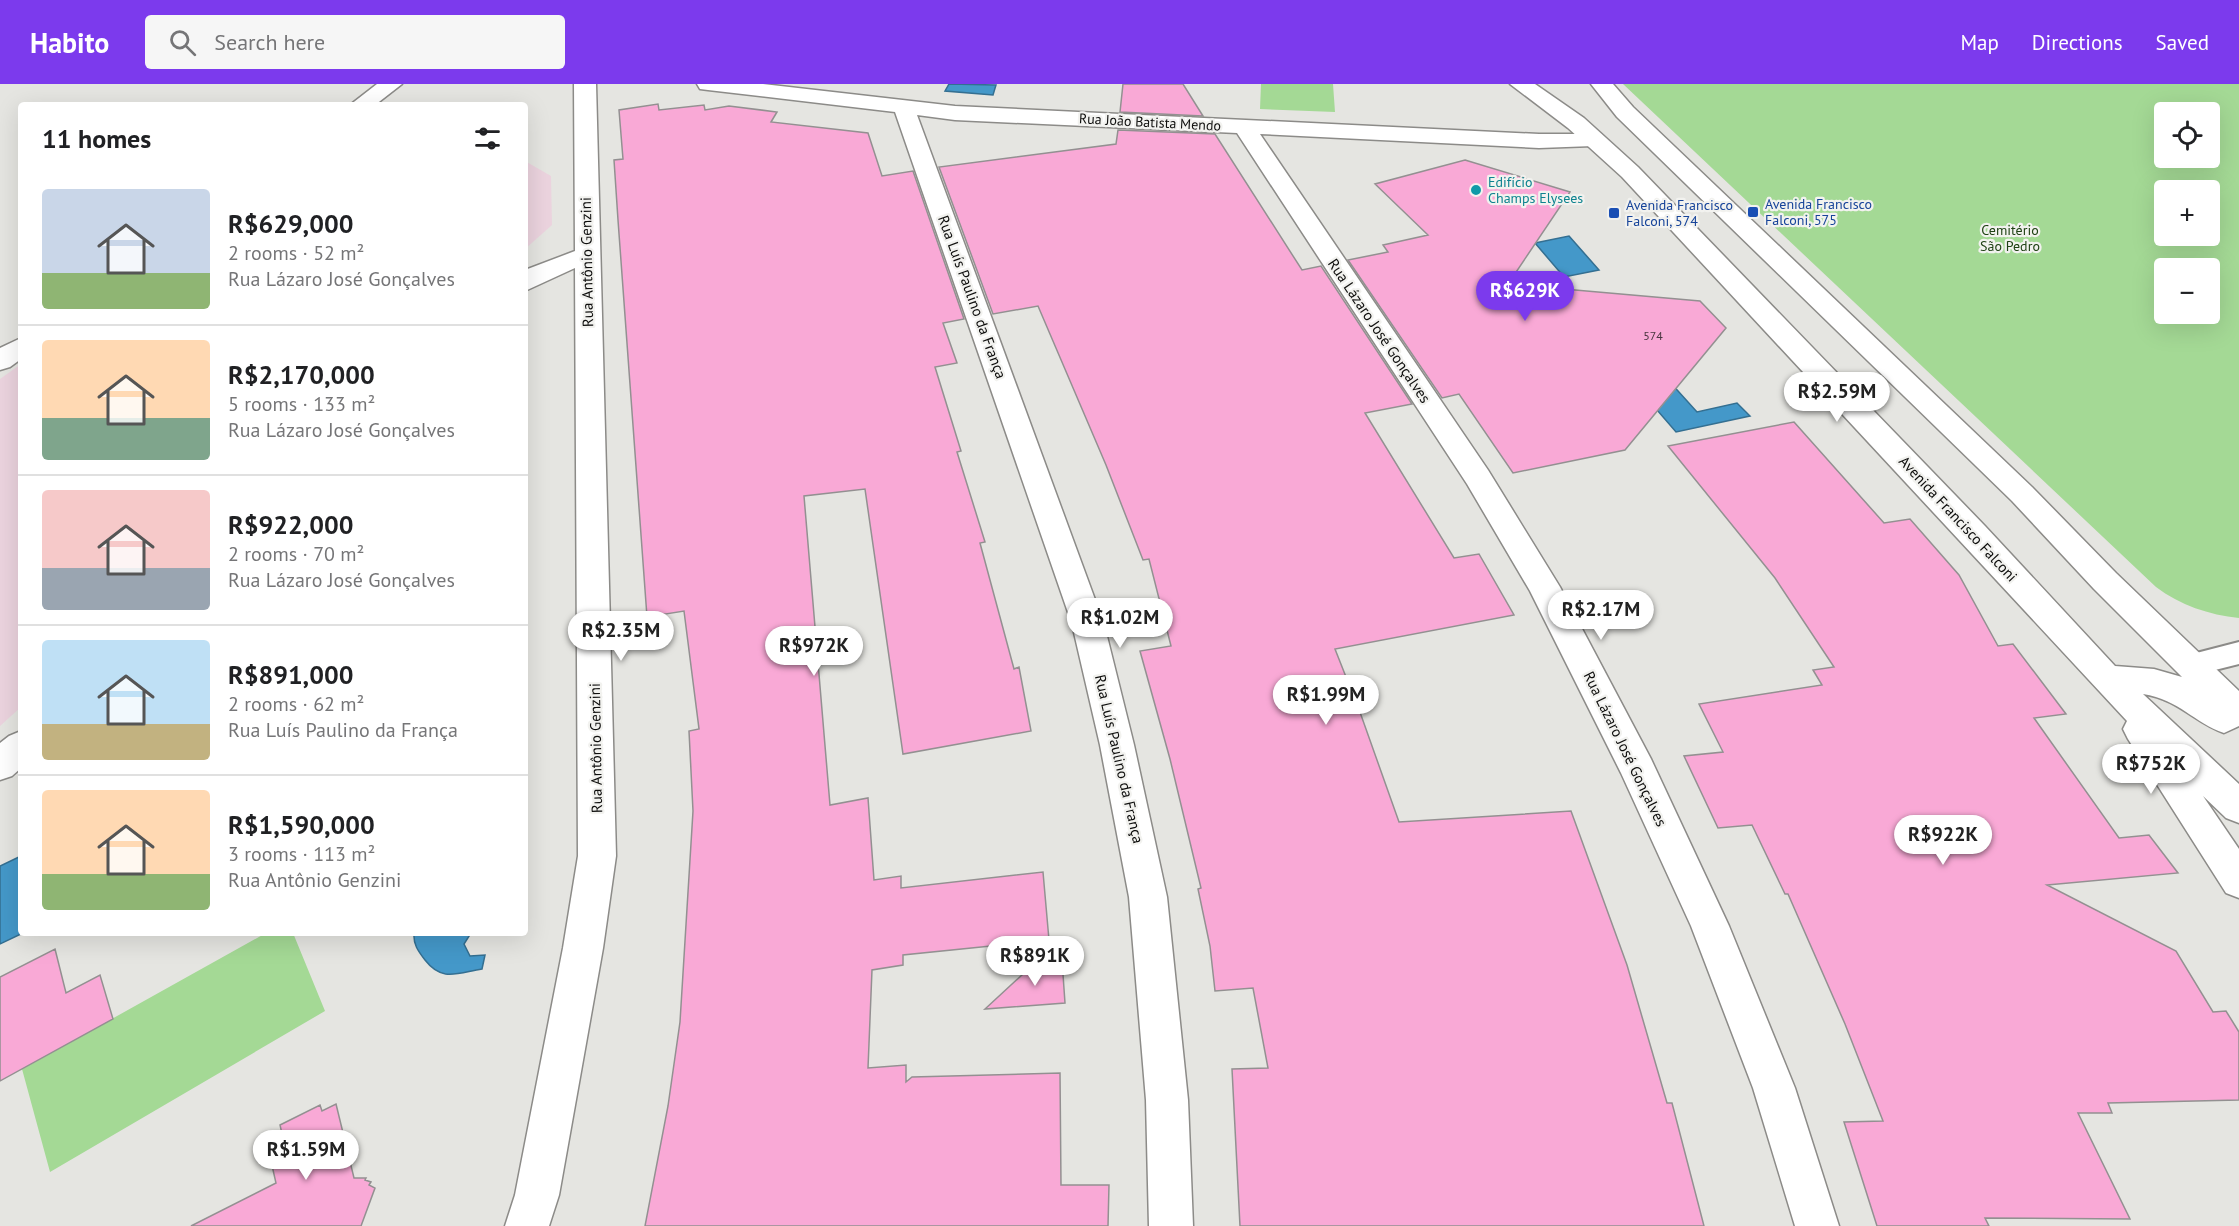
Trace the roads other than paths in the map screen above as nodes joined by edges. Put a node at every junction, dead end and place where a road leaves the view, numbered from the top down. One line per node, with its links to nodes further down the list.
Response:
1 (391, 84): 6 (street)
2 (585, 84): 10 (street, Rua Antônio Genzini)
3 (708, 84): 7 (street, Rua João Batista Mendo)
4 (1521, 84): 9 (street, Avenida Francisco Falconi)
5 (1602, 84): 15 (street)
6 (365, 102)
7 (904, 108): 8 (street, Rua João Batista Mendo); 24 (street, Rua Luís Paulino da França)
8 (1244, 127): 9 (street, Rua João Batista Mendo); 25 (street, Rua Lázaro José Gonçalves)
9 (1593, 139): 16 (street, Avenida Francisco Falconi)
10 (587, 255): 11 (street); 23 (street, Rua Antônio Genzini)
11 (528, 280)
12 (18, 348): 13 (street)
13 (0, 361)
14 (2239, 653): 15 (lane)
15 (2191, 665): 17 (street)
16 (2107, 680): 18 (street); 21 (street, Avenida Francisco Falconi); 22 (street)
17 (2239, 712)
18 (2239, 732)
19 (18, 749): 20 (street)
20 (0, 765)
21 (2239, 807)
22 (2239, 881)
23 (527, 1226)
24 (1171, 1226)
25 (1817, 1226)

